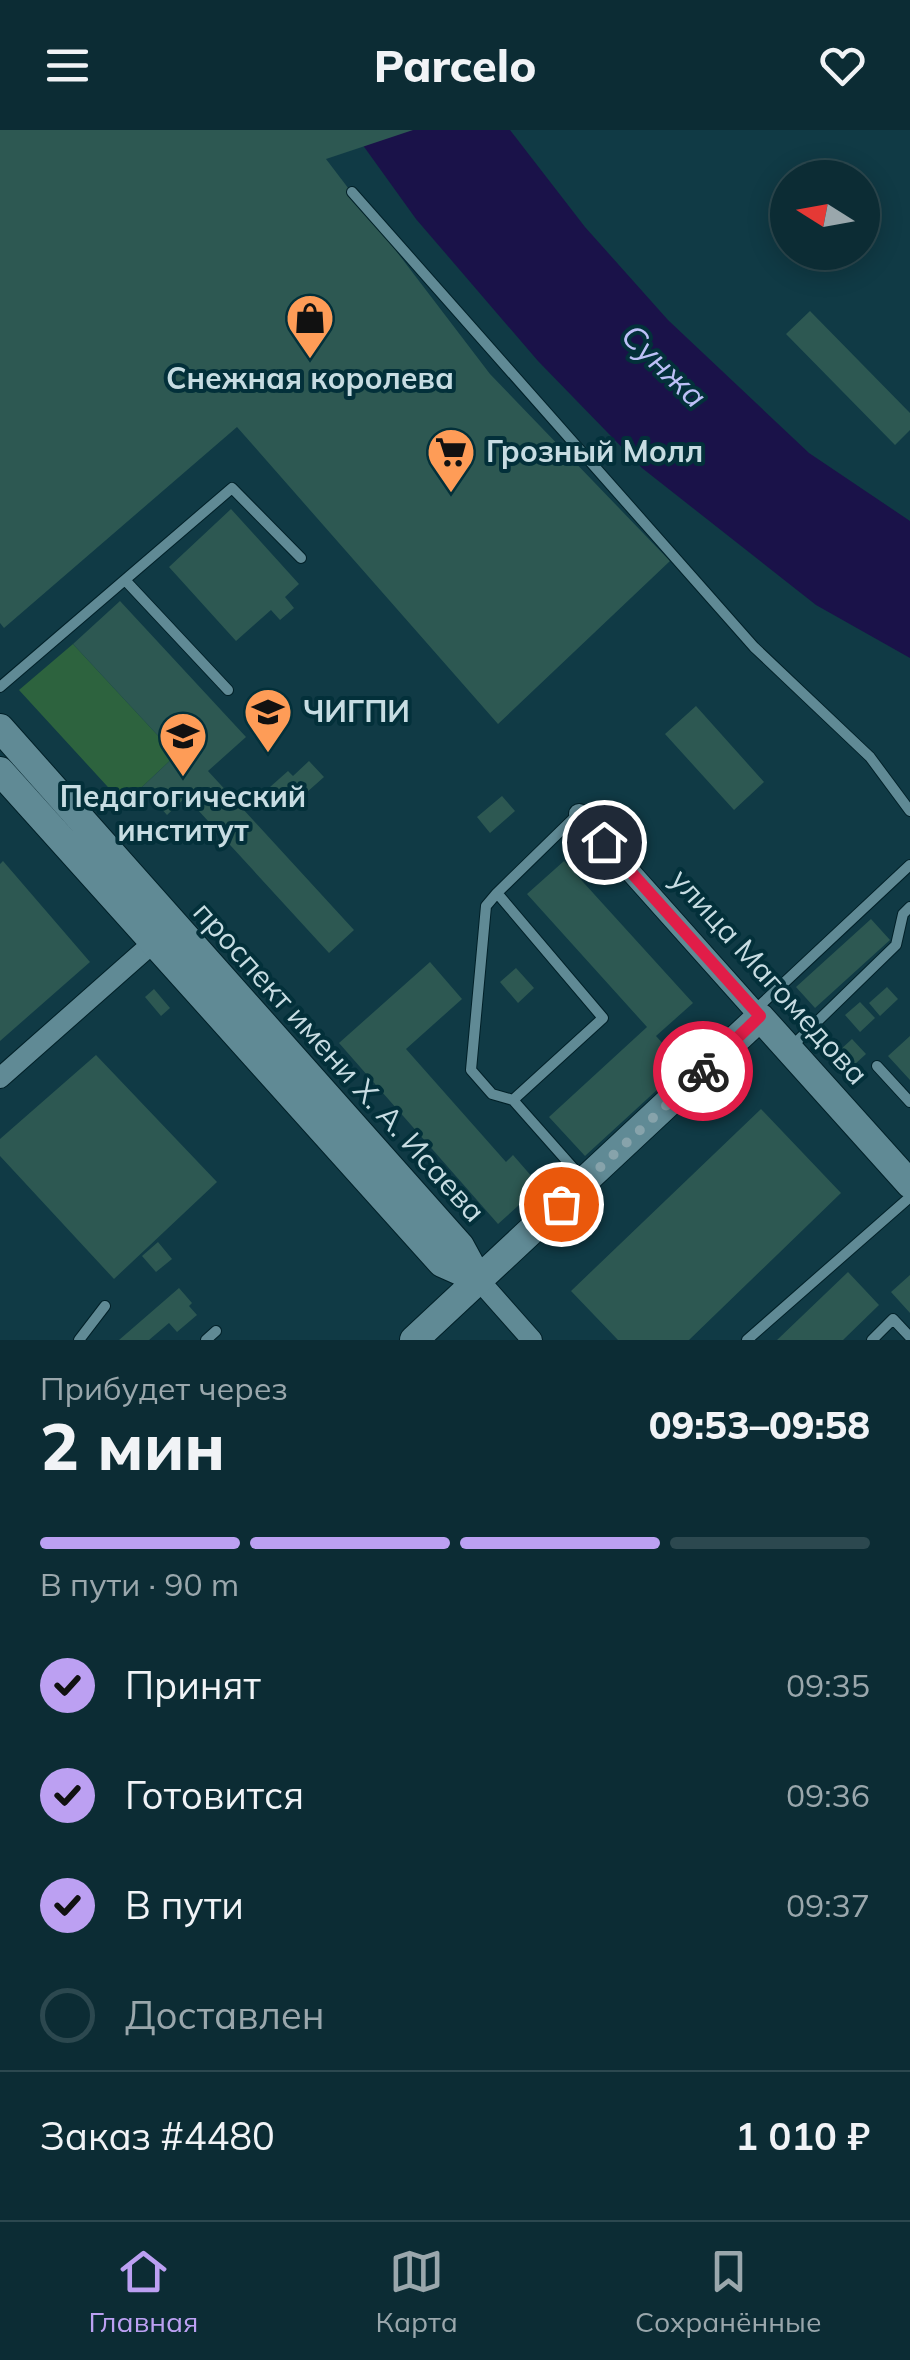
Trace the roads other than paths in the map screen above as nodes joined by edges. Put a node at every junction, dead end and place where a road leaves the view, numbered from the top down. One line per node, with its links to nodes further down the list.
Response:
1 (352, 192): 8 (lane)
2 (301, 558): 3 (lane)
3 (125, 580): 4 (lane); 5 (lane)
4 (0, 687)
5 (228, 690)
6 (0, 728): 23 (main road, проспект имени Х. А. Исаева)
7 (0, 771): 13 (main road, проспект имени Х. А. Исаева)
8 (910, 810)
9 (578, 814): 11 (lane); 14 (street, улица Магомедова)
10 (910, 865): 14 (lane)
11 (497, 893): 18 (lane); 18 (lane)
12 (910, 908): 15 (lane)
13 (154, 942): 17 (street); 23 (main road, проспект имени Х. А. Исаева)
14 (758, 1013): 15 (main road, улица Магомедова); 20 (main road)
15 (790, 1048): 21 (main road, улица Магомедова)
16 (877, 1066): 19 (lane)
17 (0, 1078)
18 (513, 1100): 20 (lane)
19 (910, 1102)
20 (586, 1182): 23 (main road)
21 (910, 1184)
22 (910, 1197): 31 (lane)
23 (478, 1279): 29 (main road); 30 (street)
24 (105, 1306): 27 (lane)
25 (216, 1331): 28 (lane)
26 (910, 1338): 32 (lane)
27 (78, 1340)
28 (206, 1340)
29 (414, 1340)
30 (532, 1340)
31 (747, 1340)
32 (872, 1340)

